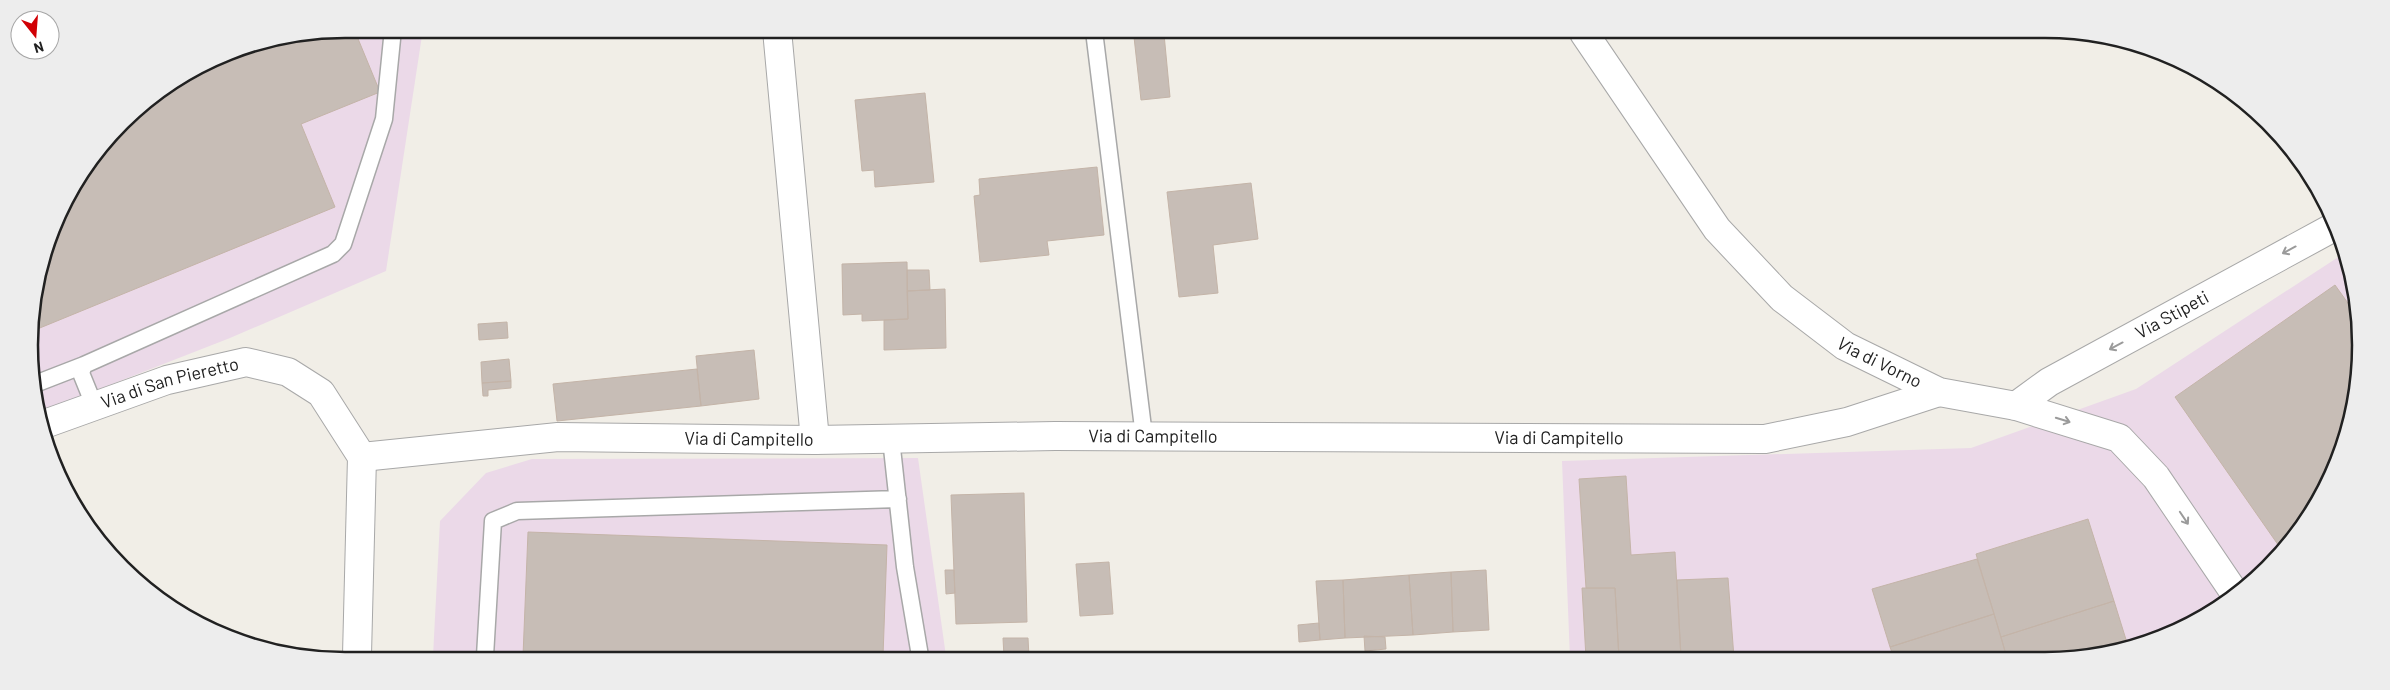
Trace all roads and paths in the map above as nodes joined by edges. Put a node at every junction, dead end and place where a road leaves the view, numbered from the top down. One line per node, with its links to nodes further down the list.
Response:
1 (392, 38): 6 (lane)
2 (778, 38): 14 (street)
3 (1095, 38): 12 (lane)
4 (1587, 38): 8 (street, Via di Vorno)
5 (2330, 229): 10 (street, Via Stipeti, one-way to 10)
6 (84, 365): 7 (lane); 9 (lane)
7 (40, 382)
8 (1939, 392): 10 (street, Via di Vorno); 12 (street, Via di Campitello)
9 (94, 405): 11 (street, Via di San Pieretto); 15 (street, Via di San Pieretto)
10 (2016, 406): 17 (street, Via di Vorno, one-way to 17)
11 (48, 423)
12 (1144, 436): 13 (street, Via di Campitello)
13 (892, 439): 14 (street, Via di Campitello); 16 (lane)
14 (815, 440): 15 (street, Via di Campitello)
15 (362, 457): 18 (street)
16 (898, 499): 19 (lane); 20 (lane)
17 (2232, 589)
18 (358, 652)
19 (485, 652)
20 (919, 652)

